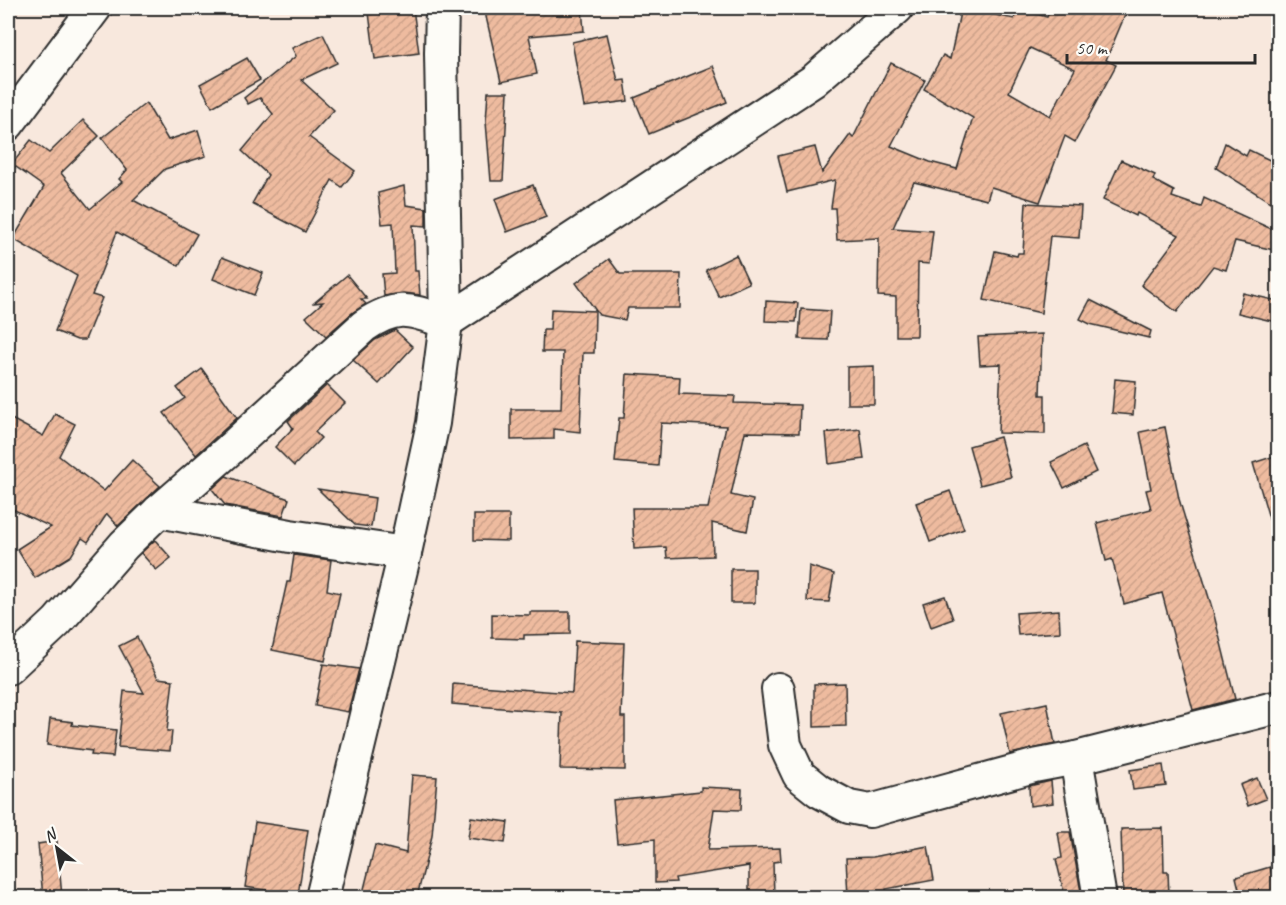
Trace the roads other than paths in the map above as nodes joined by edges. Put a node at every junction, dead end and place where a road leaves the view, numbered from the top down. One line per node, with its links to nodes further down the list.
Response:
1 (95, 8): 4 (street)
2 (442, 8): 5 (street)
3 (897, 8): 5 (street)
4 (8, 124)
5 (446, 322): 6 (street); 7 (street)
6 (159, 511): 7 (street); 8 (street)
7 (405, 553): 12 (street)
8 (8, 668)
9 (778, 688): 11 (street)
10 (1278, 708): 11 (street)
11 (1076, 758): 13 (street)
12 (322, 897)
13 (1100, 897)

